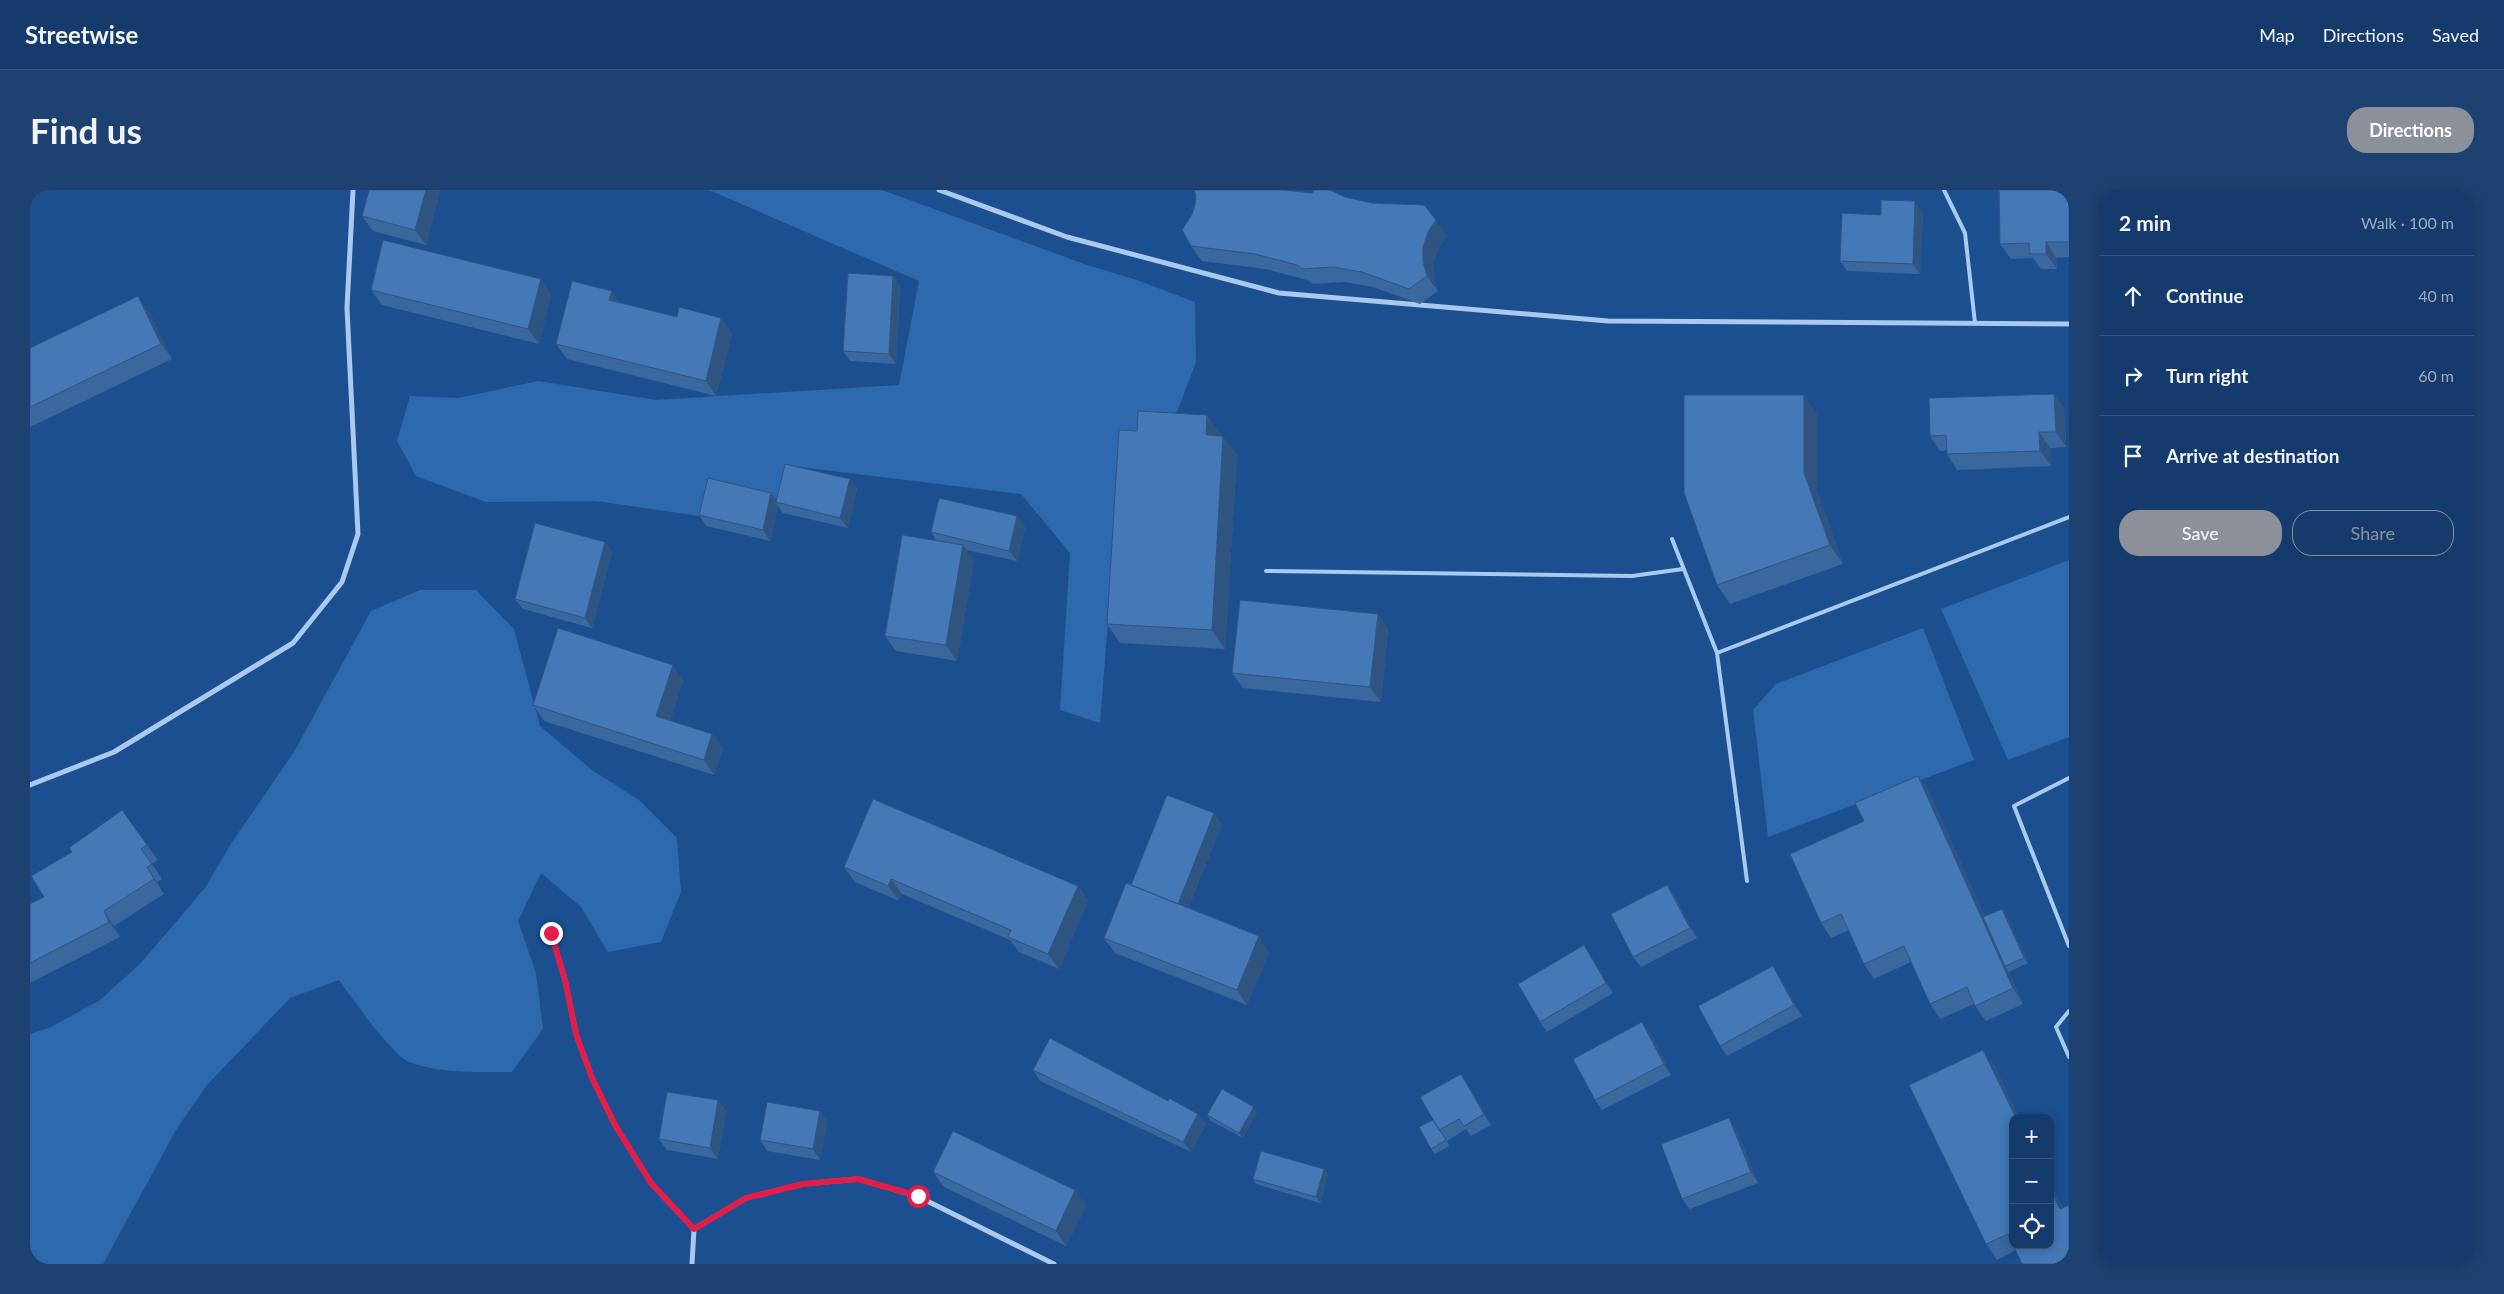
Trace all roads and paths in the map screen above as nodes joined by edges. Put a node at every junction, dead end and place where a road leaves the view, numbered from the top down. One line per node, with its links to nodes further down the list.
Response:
1 (353, 190): 12 (street)
2 (939, 190): 4 (street)
3 (1944, 190): 4 (lane)
4 (1975, 323): 5 (street)
5 (2069, 324)
6 (2069, 517): 10 (lane)
7 (1672, 539): 8 (lane)
8 (1683, 569): 9 (lane); 10 (lane)
9 (1266, 571)
10 (1717, 653): 13 (lane)
11 (2069, 778): 15 (lane)
12 (30, 785)
13 (1747, 881)
14 (551, 933): 18 (street)
15 (2069, 946)
16 (2069, 1011): 17 (lane)
17 (2069, 1057)
18 (694, 1229): 19 (street); 20 (street)
19 (692, 1264)
20 (1054, 1264)

